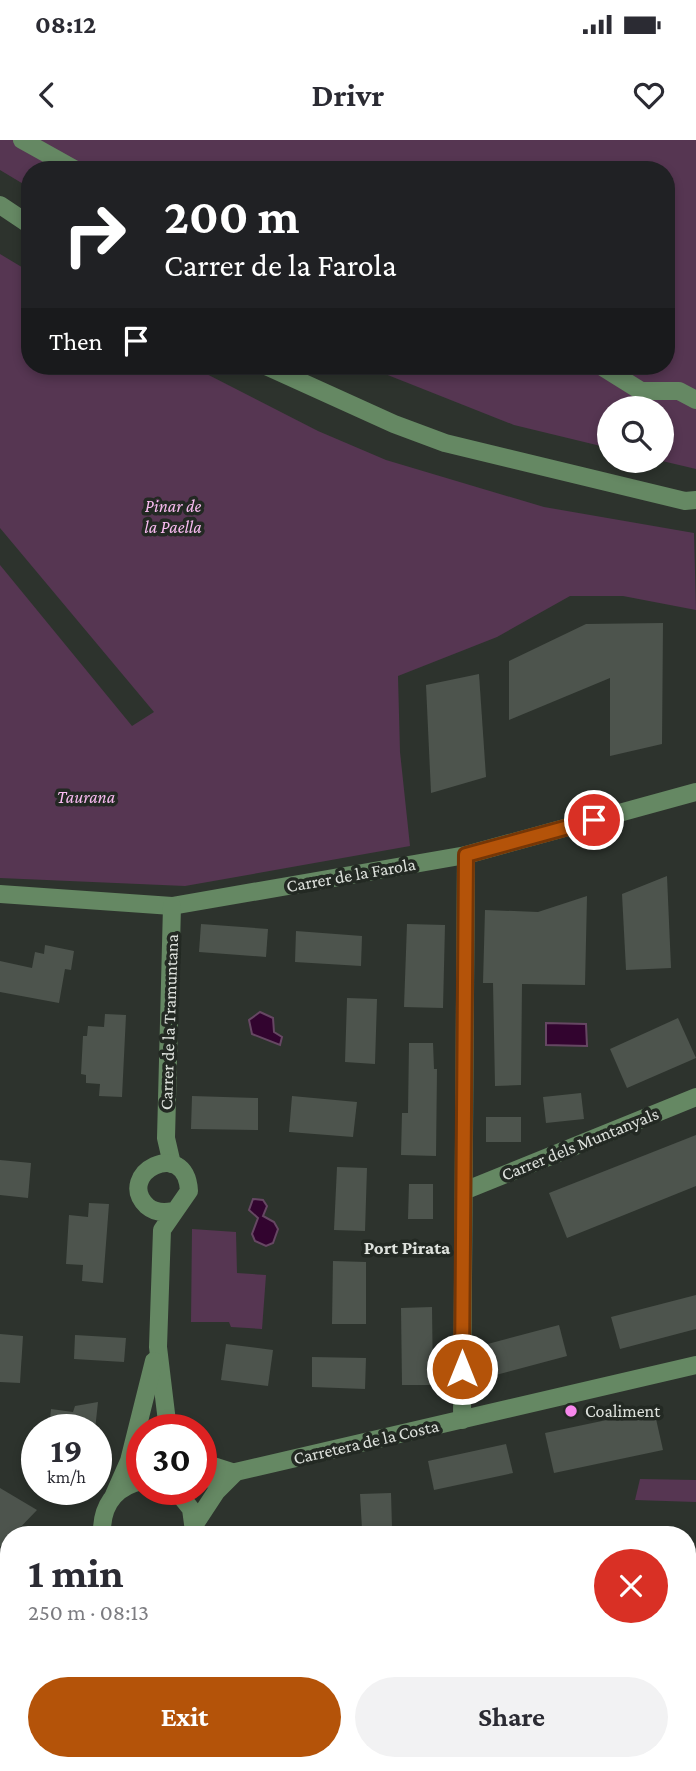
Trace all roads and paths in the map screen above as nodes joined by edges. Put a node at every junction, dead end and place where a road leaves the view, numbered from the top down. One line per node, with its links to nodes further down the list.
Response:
1 (22, 140): 2 (street)
2 (60, 161)
3 (0, 205): 4 (street)
4 (21, 219)
5 (286, 375): 8 (street)
6 (613, 375): 7 (street)
7 (696, 400)
8 (687, 503)
9 (696, 792): 10 (street, Carrer de la Farola)
10 (466, 855): 12 (street, Carrer de la Farola); 15 (street)
11 (0, 894): 12 (street, Carrer de la Farola)
12 (172, 906): 14 (street, Carrer de la Tramuntana)
13 (696, 1097): 15 (street, Carrer dels Muntanyals)
14 (164, 1164): 16 (street); 17 (street)
15 (464, 1191): 22 (street)
16 (150, 1208): 17 (street); 18 (street)
17 (173, 1211): 18 (street)
18 (162, 1230): 19 (street)
19 (158, 1347): 21 (street); 27 (street)
20 (696, 1365): 22 (street, Carretera de la Costa)
21 (165, 1414)
22 (462, 1420): 24 (street, Carretera de la Costa)
23 (217, 1467): 24 (street)
24 (235, 1473): 25 (street, Carretera de la Costa); 31 (street)
25 (217, 1477)
26 (126, 1486): 27 (street)
27 (114, 1495): 29 (street)
28 (188, 1505): 30 (street)
29 (102, 1526)
30 (194, 1526)
31 (196, 1526)

